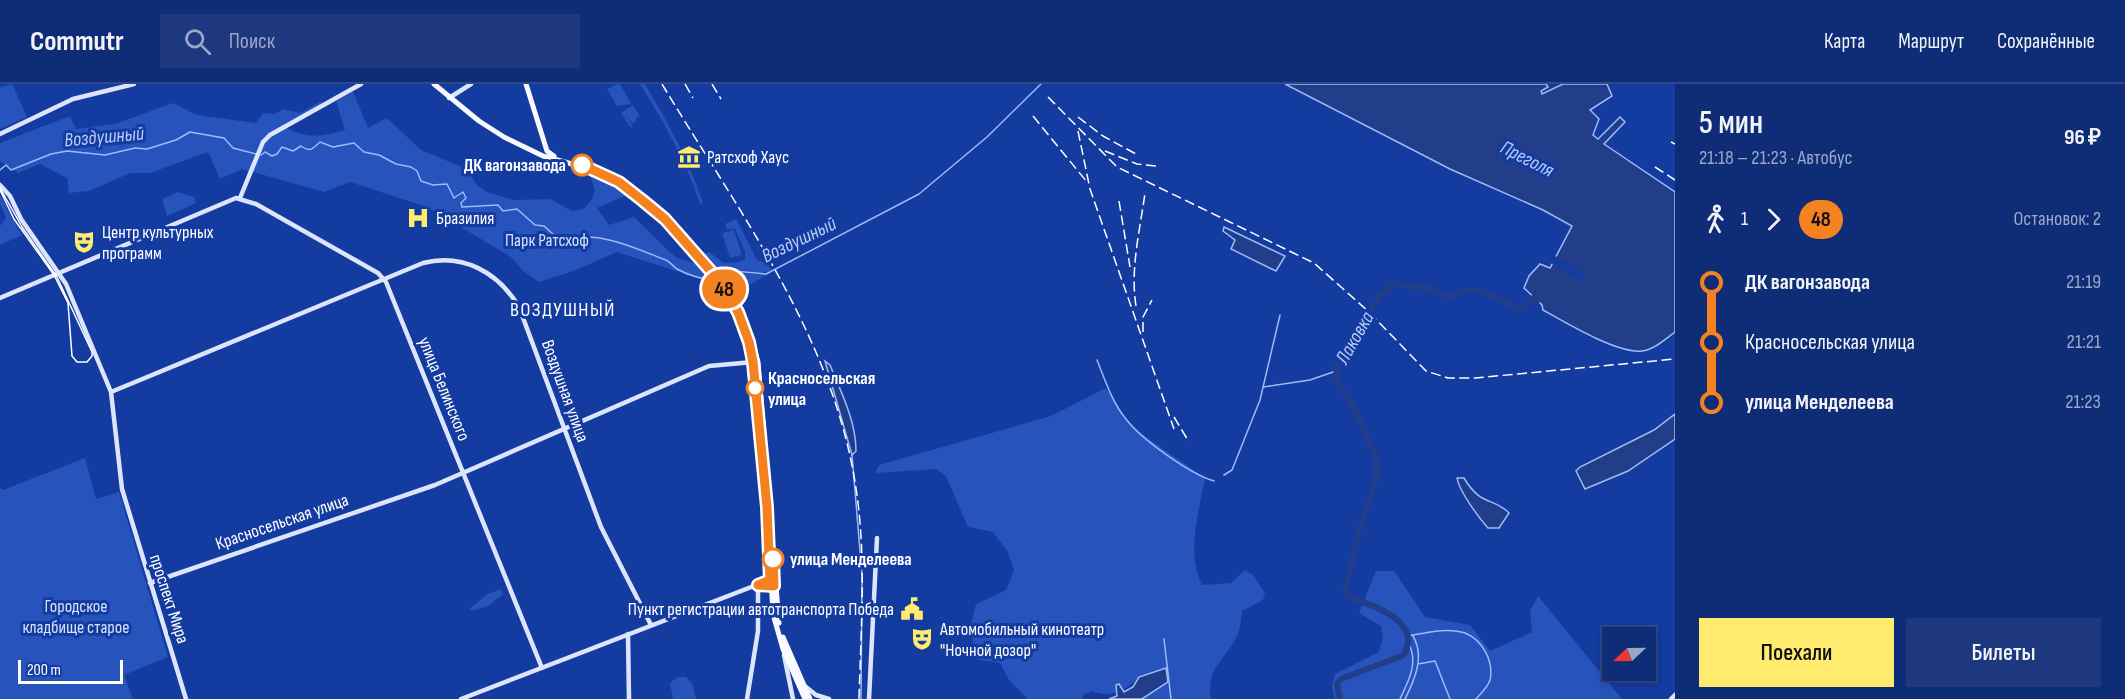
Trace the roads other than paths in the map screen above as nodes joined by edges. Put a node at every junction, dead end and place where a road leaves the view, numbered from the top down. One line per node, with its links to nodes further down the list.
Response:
1 (134, 84): 7 (street)
2 (361, 84): 11 (street)
3 (434, 84): 6 (main road)
4 (471, 84): 6 (street)
5 (526, 84): 8 (main road)
6 (449, 98): 9 (main road)
7 (0, 134)
8 (546, 147): 9 (main road); 12 (main road)
9 (537, 153): 12 (main road)
10 (0, 185): 13 (street, проспект Мира)
11 (238, 198): 13 (street); 14 (street)
12 (694, 250): 16 (main road)
13 (60, 274): 15 (street); 17 (street, проспект Мира)
14 (385, 278): 17 (street, Воздушная улица); 18 (street, Воздушная улица); 19 (street, улица Белинского)
15 (0, 298)
16 (756, 362): 18 (street, Красносельская улица); 22 (main road)
17 (111, 392): 21 (street, проспект Мира)
18 (565, 429): 19 (street, Красносельская улица); 24 (street, Воздушная улица)
19 (463, 473): 21 (street, Красносельская улица); 27 (street, улица Белинского)
20 (877, 538): 38 (street)
21 (150, 583): 30 (street, проспект Мира)
22 (772, 583): 23 (street); 26 (main road); 28 (main road)
23 (758, 585): 24 (street); 33 (street)
24 (651, 625): 25 (street)
25 (628, 634): 27 (street); 32 (street)
26 (783, 649): 34 (street); 35 (main road)
27 (542, 668): 31 (street)
28 (803, 684): 36 (main road); 37 (street)
29 (1675, 695): 39 (street)
30 (186, 699)
31 (461, 699)
32 (629, 699)
33 (747, 699)
34 (795, 699): 35 (street)
35 (804, 699)
36 (810, 699)
37 (829, 699)
38 (869, 699)
39 (1671, 699)

